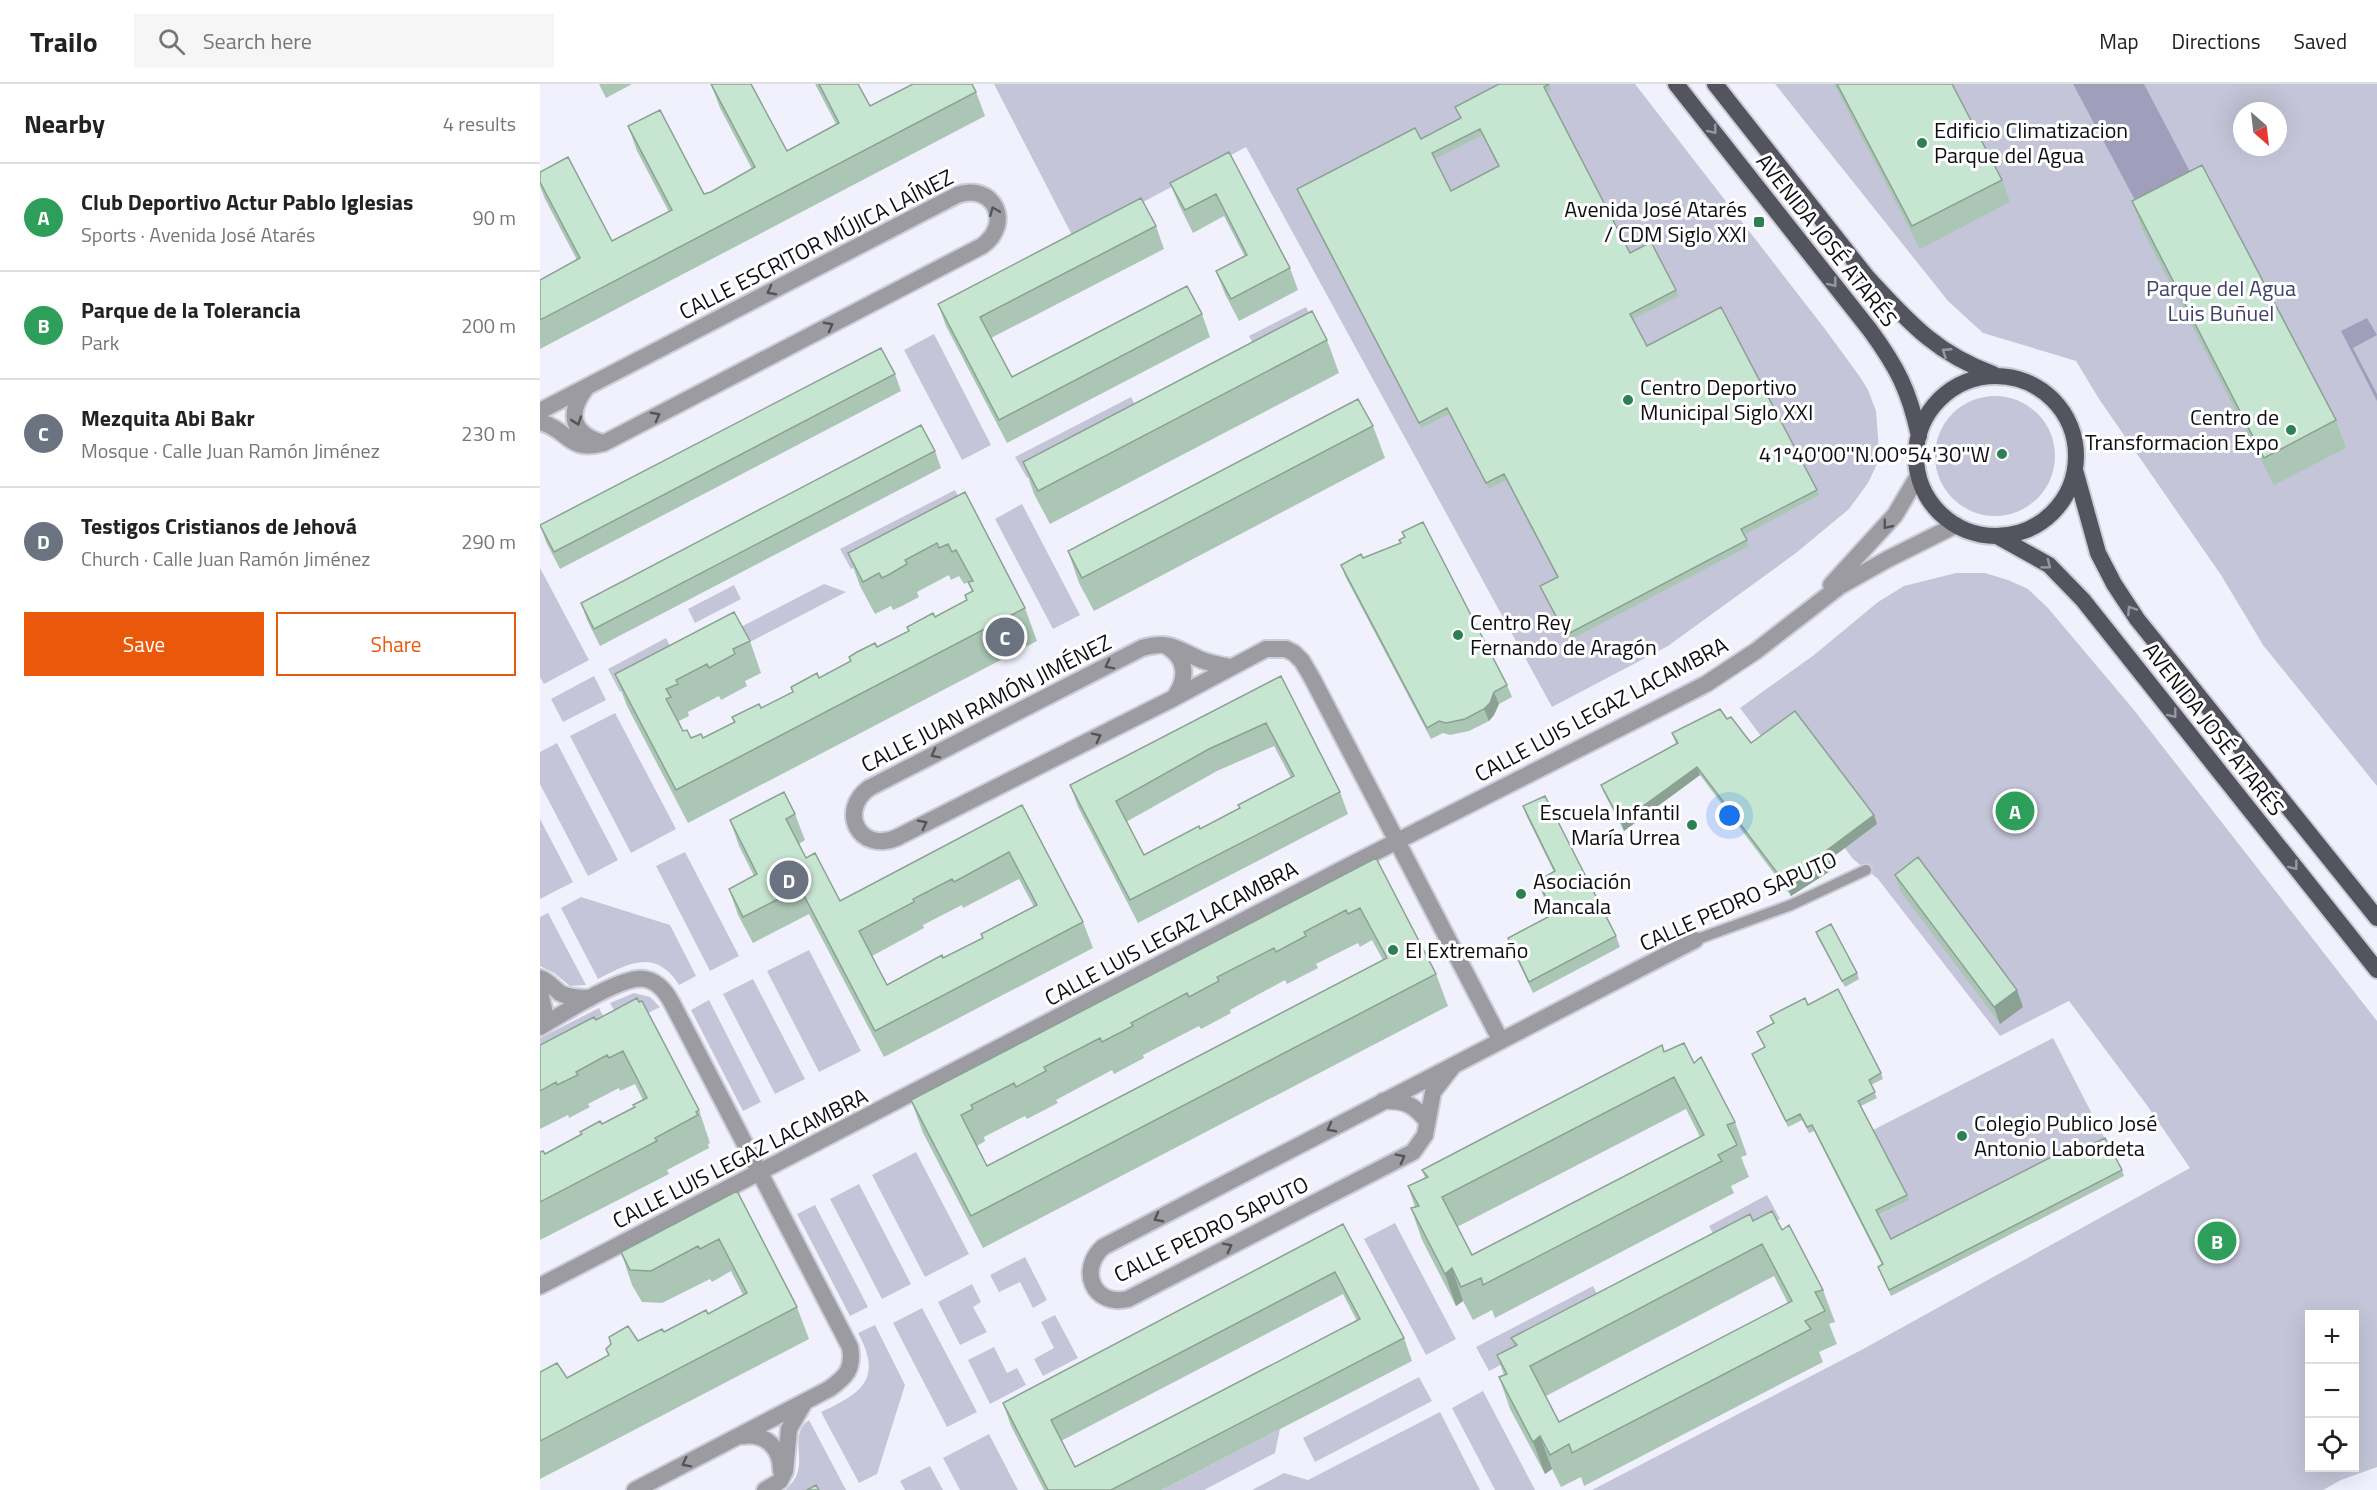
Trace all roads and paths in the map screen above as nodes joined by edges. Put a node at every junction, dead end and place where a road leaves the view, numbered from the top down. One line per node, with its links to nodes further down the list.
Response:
1 (1676, 84): 7 (main road, AVENIDA JOSÉ ATARÉS, one-way to 7)
2 (1715, 84): 3 (main road, AVENIDA JOSÉ ATARÉS, one-way to 2)
3 (1999, 376): 7 (main road); 9 (main road)
4 (586, 388): 5 (street, CALLE ESCRITOR MÚJICA LAÍNEZ); 8 (street, one-way to 8); 8 (street, CALLE ESCRITOR MÚJICA LAÍNEZ, one-way to 4)
5 (540, 411)
6 (540, 422): 8 (street, CALLE ESCRITOR MÚJICA LAÍNEZ)
7 (1918, 436): 10 (main road)
8 (604, 443)
9 (2075, 470): 12 (main road); 19 (main road, AVENIDA JOSÉ ATARÉS, one-way to 9)
10 (1918, 476): 11 (main road); 13 (street, CALLE LUIS LEGAZ LACAMBRA, one-way to 13)
11 (1956, 525): 12 (main road); 13 (street, CALLE LUIS LEGAZ LACAMBRA)
12 (1997, 536): 21 (main road, AVENIDA JOSÉ ATARÉS, one-way to 21)
13 (1813, 606): 17 (street, CALLE LUIS LEGAZ LACAMBRA)
14 (1162, 644): 15 (street); 16 (street); 16 (street, CALLE JUAN RAMÓN JIMÉNEZ, one-way to 16)
15 (1230, 667): 16 (street, CALLE JUAN RAMÓN JIMÉNEZ); 17 (street, CALLE JUAN RAMÓN JIMÉNEZ)
16 (1174, 698)
17 (1396, 841): 26 (street); 30 (street, CALLE LUIS LEGAZ LACAMBRA)
18 (1866, 870): 20 (lane, CALLE PEDRO SAPUTO)
19 (2377, 918)
20 (1695, 940): 26 (street, CALLE PEDRO SAPUTO)
21 (2377, 970)
22 (540, 978): 24 (street)
23 (540, 992): 25 (street)
24 (591, 998): 25 (street); 30 (street)
25 (540, 1025)
26 (1501, 1041): 27 (street, CALLE PEDRO SAPUTO)
27 (1453, 1066): 28 (street, CALLE PEDRO SAPUTO); 29 (street, CALLE PEDRO SAPUTO)
28 (1382, 1101): 29 (street); 29 (street, CALLE PEDRO SAPUTO, one-way to 29)
29 (1426, 1120)
30 (760, 1173): 31 (street, CALLE LUIS LEGAZ LACAMBRA); 32 (street)
31 (540, 1286)
32 (804, 1402): 33 (street); 34 (street)
33 (738, 1437): 34 (street); 35 (street, one-way to 35)
34 (780, 1481): 36 (street)
35 (635, 1490)
36 (765, 1490)

